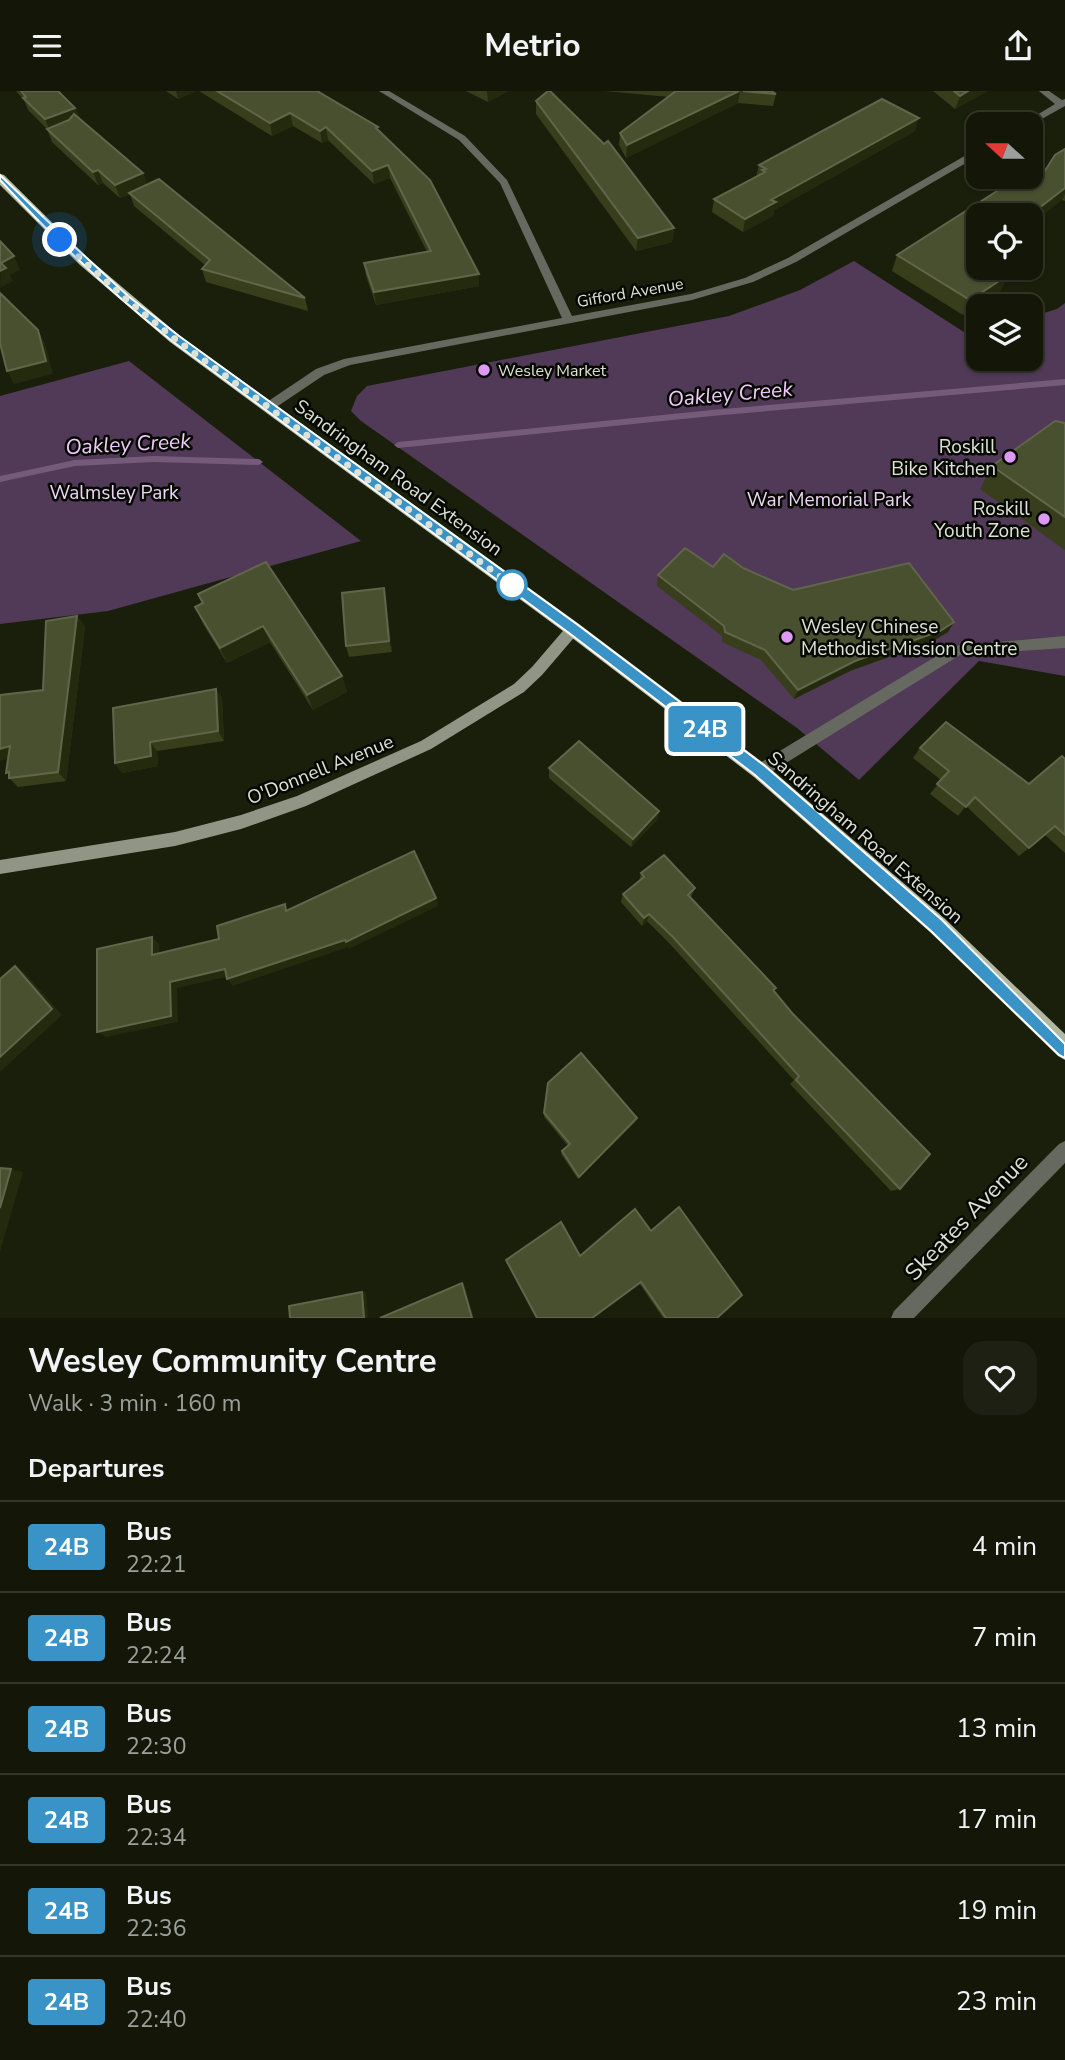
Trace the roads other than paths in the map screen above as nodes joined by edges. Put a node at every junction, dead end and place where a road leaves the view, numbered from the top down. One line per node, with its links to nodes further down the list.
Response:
1 (383, 91): 7 (street)
2 (1043, 91): 3 (street)
3 (1063, 103): 4 (street)
4 (1043, 114)
5 (966, 159): 7 (street, Gifford Avenue)
6 (0, 178): 8 (main road, Sandringham Road Extension)
7 (568, 319): 8 (street, Gifford Avenue)
8 (268, 407): 9 (main road, Sandringham Road Extension)
9 (573, 629): 11 (main road, Sandringham Road Extension); 12 (street, O'Donnell Avenue)
10 (1065, 642): 11 (street)
11 (760, 771): 13 (main road, Sandringham Road Extension)
12 (0, 867)
13 (1065, 1049)
14 (1065, 1150): 15 (street, Skeates Avenue)
15 (901, 1318)

